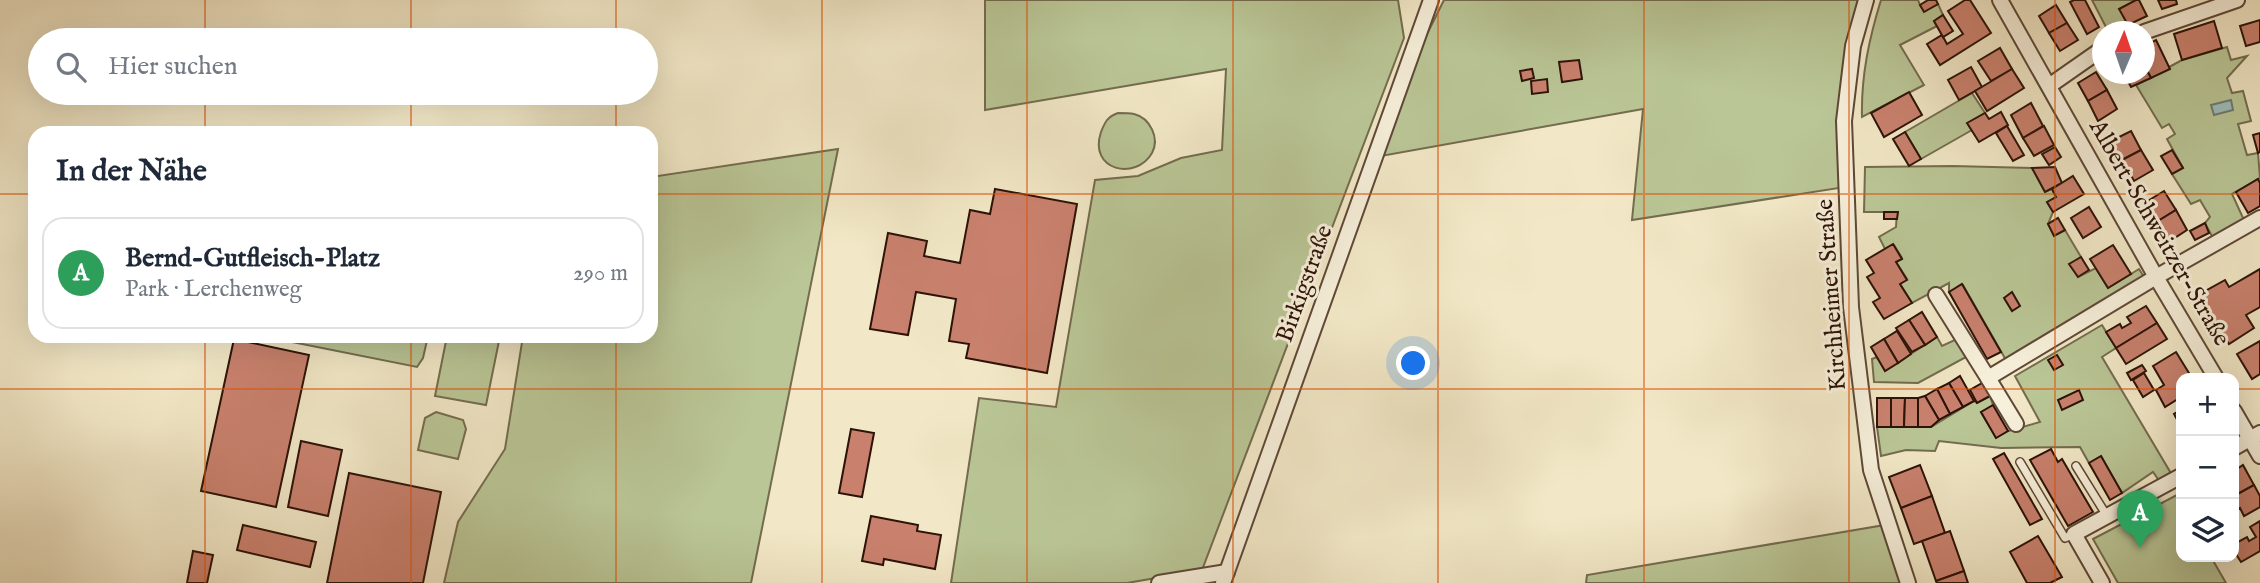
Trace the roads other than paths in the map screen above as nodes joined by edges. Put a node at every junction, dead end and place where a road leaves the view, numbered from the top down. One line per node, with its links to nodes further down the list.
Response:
1 (1431, 0): 23 (street, Birkigstraße)
2 (1866, 0): 25 (street, Kirchheimer Straße)
3 (2000, 0): 7 (street, Albert-Schweitzer-Straße)
4 (2237, 0): 5 (street)
5 (2155, 28)
6 (2092, 56): 7 (street)
7 (2049, 86): 9 (street, Albert-Schweitzer-Straße)
8 (2260, 218): 9 (street)
9 (2156, 277): 11 (street, Albert-Schweitzer-Straße); 12 (street)
10 (1937, 295): 12 (street)
11 (2213, 373)
12 (1988, 378): 14 (street)
13 (2239, 417): 15 (street)
14 (2016, 424)
15 (2255, 436): 16 (street); 17 (street)
16 (2239, 445)
17 (2260, 456)
18 (2020, 462): 22 (lane)
19 (2076, 466): 21 (lane)
20 (2176, 479): 21 (street)
21 (2107, 516): 22 (street)
22 (2074, 534): 26 (street)
23 (1225, 578): 24 (street)
24 (1159, 583)
25 (1908, 583)
26 (2102, 583)

